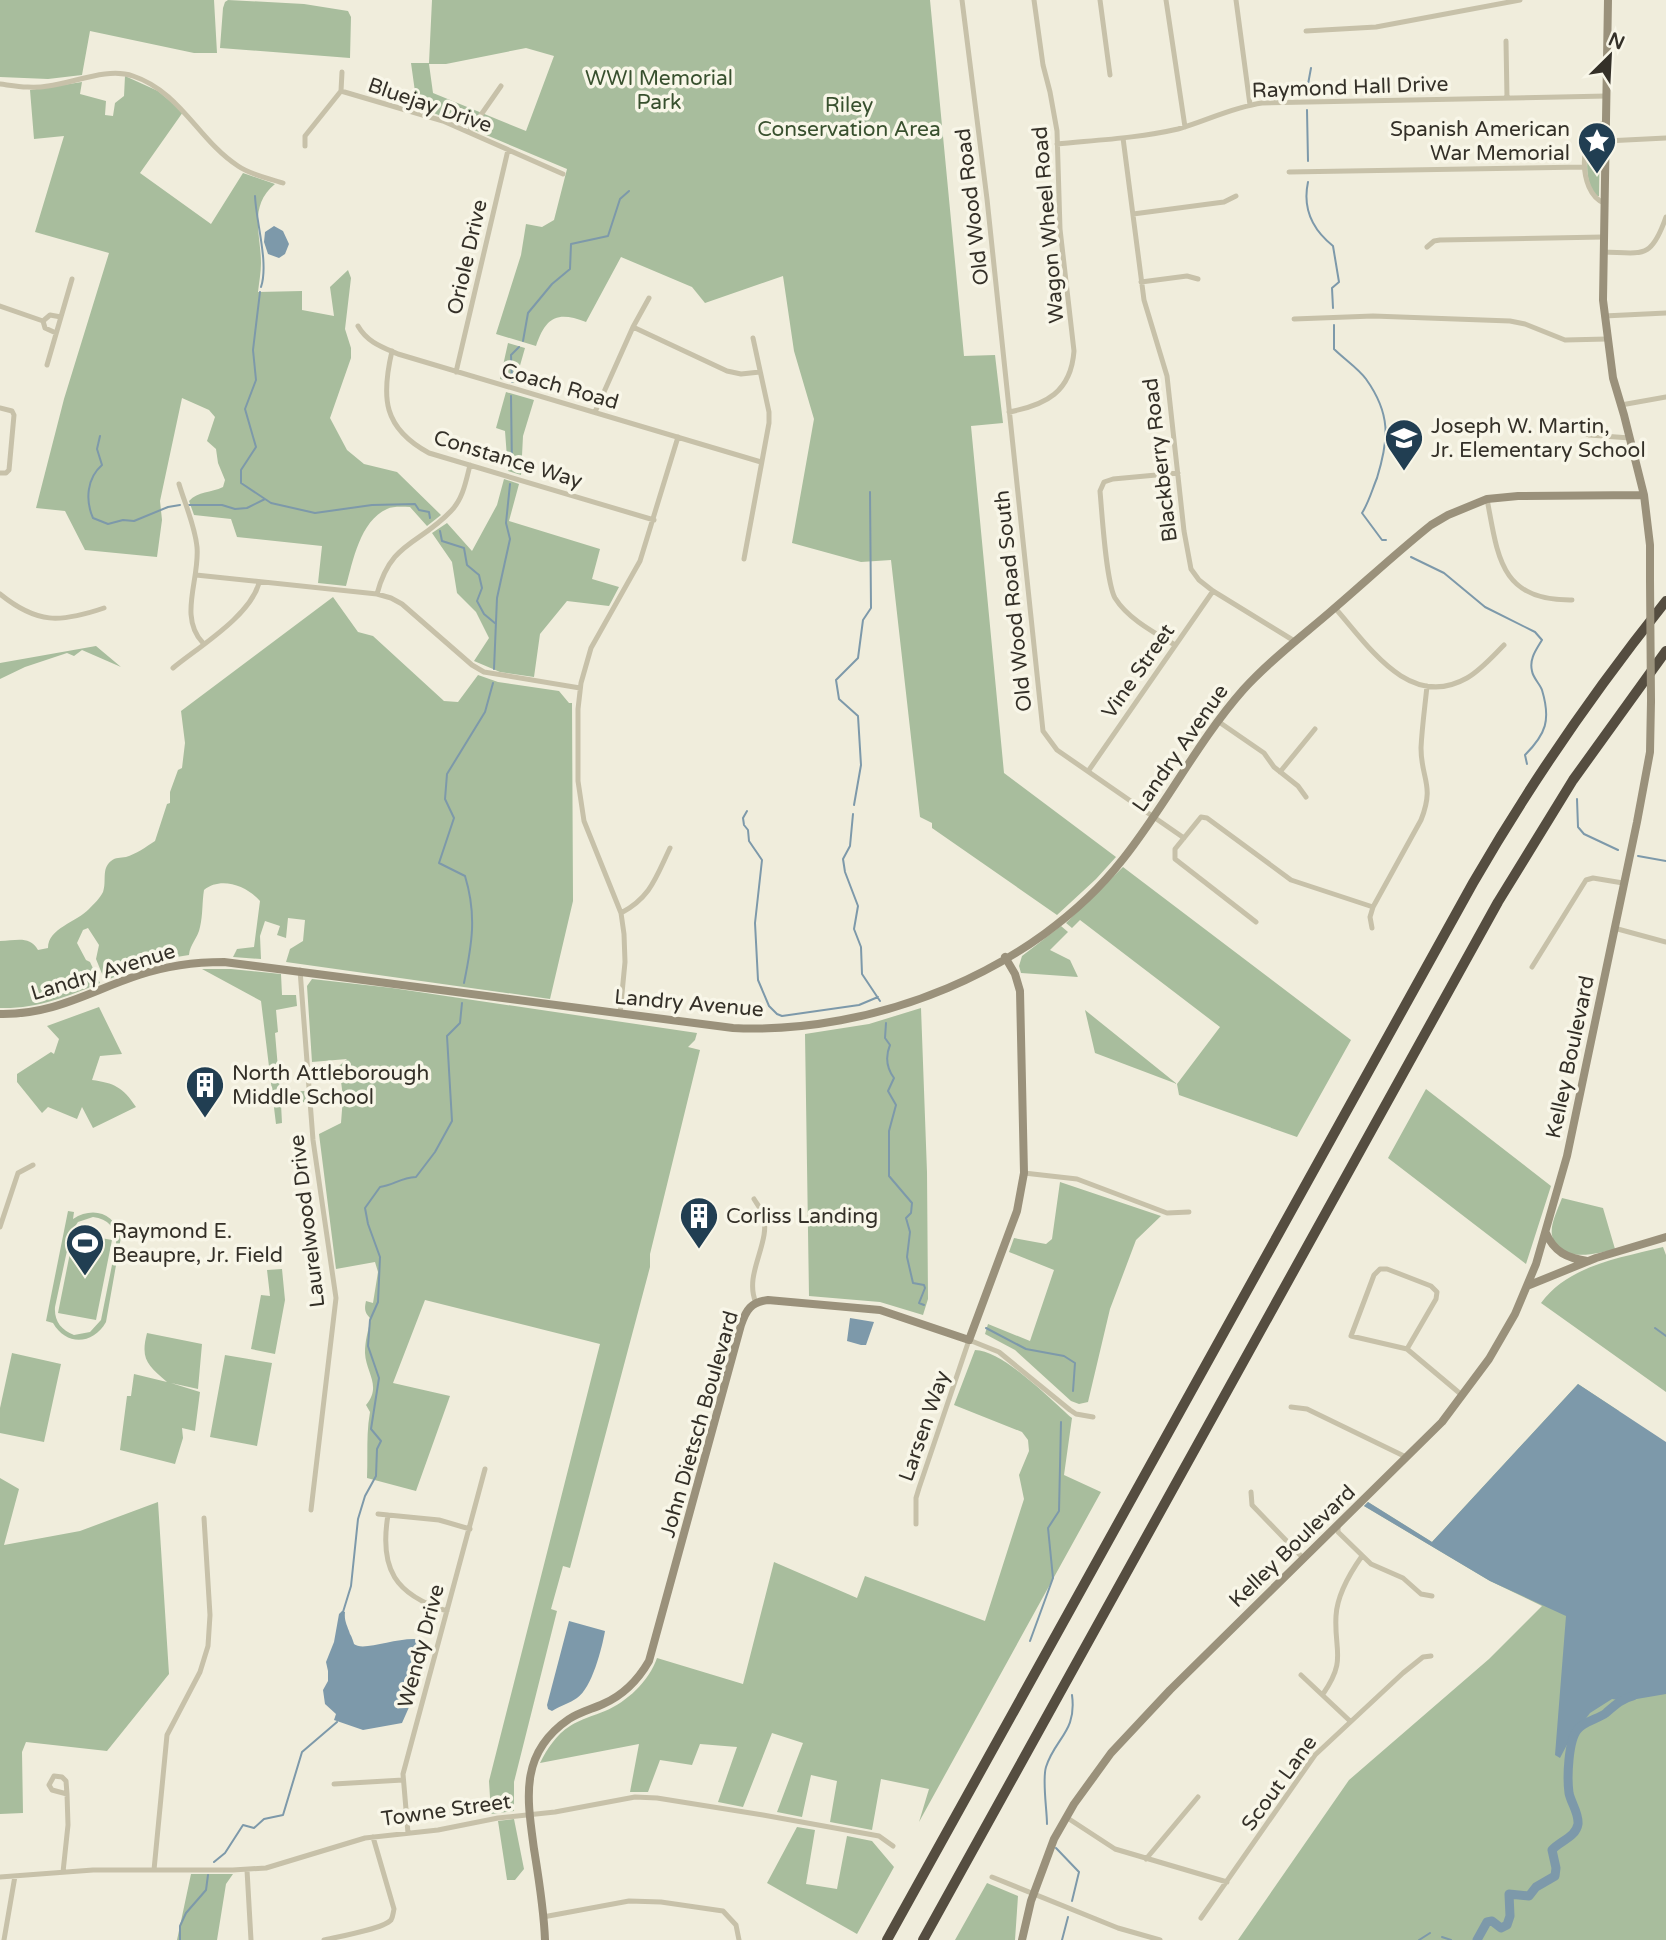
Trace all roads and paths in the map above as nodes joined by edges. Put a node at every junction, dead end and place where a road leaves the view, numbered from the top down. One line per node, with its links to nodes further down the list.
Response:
1 (962, 0): 61 (street, Old Wood Road)
2 (1034, 0): 24 (street, Wagon Wheel Road)
3 (1100, 0): 11 (street)
4 (1166, 0): 19 (street)
5 (1236, 0): 17 (street)
6 (1520, 0): 8 (street)
7 (1608, 0): 15 (street, Kelley Boulevard)
8 (1306, 31)
9 (1506, 41): 16 (street)
10 (342, 72): 14 (street)
11 (1110, 75)
12 (0, 84): 30 (street)
13 (501, 86): 20 (street)
14 (341, 91): 20 (street, Bluejay Drive); 25 (street)
15 (1607, 96): 16 (street, Raymond Hall Drive); 18 (street, Kelley Boulevard)
16 (1507, 98): 17 (street, Raymond Hall Drive)
17 (1250, 104): 19 (street, Raymond Hall Drive)
18 (1606, 122): 23 (street, Kelley Boulevard); 27 (street)
19 (1185, 127): 21 (street, Raymond Hall Drive)
20 (469, 132): 26 (street, Bluejay Drive)
21 (1123, 138): 24 (street, Raymond Hall Drive); 33 (street, Blackberry Road)
22 (1666, 138): 23 (street)
23 (1606, 141): 32 (street, Kelley Boulevard)
24 (1057, 144): 61 (street, Wagon Wheel Road)
25 (305, 146)
26 (508, 150): 29 (street, Bluejay Drive); 55 (street, Oriole Drive)
27 (1584, 167): 28 (street); 32 (street)
28 (1289, 172)
29 (563, 174)
30 (283, 183)
31 (1236, 196): 33 (street)
32 (1604, 203): 35 (street, Kelley Boulevard)
33 (1133, 214): 40 (street, Blackberry Road)
34 (1666, 217): 37 (street)
35 (1602, 237): 36 (street); 37 (street, Kelley Boulevard)
36 (1427, 247)
37 (1602, 252): 44 (street, Kelley Boulevard)
38 (72, 279): 45 (street)
39 (1198, 279): 40 (street)
40 (1141, 282): 68 (street, Blackberry Road)
41 (649, 298): 49 (street)
42 (0, 306): 47 (street)
43 (1666, 313): 44 (street)
44 (1604, 316): 52 (street, Kelley Boulevard)
45 (61, 317): 47 (street); 50 (street)
46 (1294, 319): 52 (street)
47 (43, 321): 50 (street)
48 (358, 326): 53 (street, Coach Road)
49 (633, 327): 56 (street); 60 (street)
50 (56, 333): 54 (street)
51 (753, 338): 56 (street)
52 (1607, 339): 58 (street, Kelley Boulevard)
53 (392, 351): 55 (street, Coach Road); 66 (street, Constance Way)
54 (47, 365)
55 (456, 372): 60 (street, Coach Road)
56 (760, 372): 65 (street)
57 (1666, 397): 58 (street)
58 (1621, 405): 64 (street, Kelley Boulevard)
59 (0, 408): 67 (street)
60 (595, 412): 63 (street, Coach Road)
61 (1009, 412): 93 (street, Old Wood Road South)
62 (1568, 426): 64 (street)
63 (678, 437): 65 (street, Coach Road); 72 (street)
64 (1630, 438): 70 (street, Kelley Boulevard)
65 (761, 462): 73 (street)
66 (470, 466): 72 (street, Constance Way); 78 (street)
67 (0, 473)
68 (1178, 473): 76 (street, Blackberry Road); 85 (street)
69 (178, 484): 74 (street)
70 (1644, 495): 71 (street, Landry Avenue); 99 (street, Kelley Boulevard, bridge)
71 (1487, 499): 79 (street); 82 (street, Landry Avenue)
72 (654, 520): 90 (street)
73 (744, 559)
74 (196, 575): 75 (street); 84 (street)
75 (259, 583): 78 (street); 84 (street)
76 (1213, 590): 83 (street, Blackberry Road); 85 (street, Vine Street)
77 (0, 594): 81 (street)
78 (377, 594): 90 (street)
79 (1572, 600)
80 (1666, 601): 170 (highway)
81 (104, 608)
82 (1335, 608): 83 (street, Landry Avenue); 89 (street)
83 (1296, 642): 91 (street, Landry Avenue)
84 (203, 643): 88 (street)
85 (1175, 645): 93 (street, Vine Street)
86 (1504, 645): 89 (street)
87 (1666, 651): 171 (highway)
88 (173, 667)
89 (1427, 686): 100 (street)
90 (580, 688): 101 (street)
91 (1219, 722): 94 (street); 96 (street, Landry Avenue)
92 (1315, 729): 94 (street)
93 (1089, 770): 96 (street, Old Wood Road South)
94 (1280, 772): 95 (street)
95 (1306, 797)
96 (1154, 816): 97 (street, Old Wood Road South); 106 (street, Landry Avenue)
97 (1184, 838): 100 (street); 102 (street)
98 (670, 848): 101 (street)
99 (1623, 883): 104 (street, Kelley Boulevard); 107 (street)
100 (1373, 907): 103 (street)
101 (621, 913): 110 (street)
102 (1256, 922)
103 (1372, 928)
104 (1614, 928): 105 (street); 116 (street, Kelley Boulevard)
105 (1666, 942)
106 (1005, 957): 110 (street, Landry Avenue); 112 (street)
107 (1532, 967)
108 (300, 970): 109 (street, Landry Avenue); 110 (street, Landry Avenue); 129 (street, Laurelwood Drive)
109 (0, 1014)
110 (620, 1014)
111 (33, 1165): 115 (street)
112 (1024, 1173): 114 (street); 121 (street)
113 (754, 1199): 120 (street)
114 (1189, 1212)
115 (0, 1227)
116 (1546, 1233): 118 (street); 119 (street, Kelley Boulevard)
117 (1666, 1237): 118 (street)
118 (1589, 1261): 119 (street)
119 (1527, 1286): 123 (street, Kelley Boulevard)
120 (756, 1303): 121 (street, John Dietsch Boulevard); 148 (street, John Dietsch Boulevard)
121 (969, 1340): 125 (street); 133 (street, Larsen Way)
122 (1408, 1349): 122 (street); 123 (street)
123 (1463, 1396): 126 (street, Kelley Boulevard)
124 (1291, 1408): 126 (street)
125 (1093, 1417)
126 (1407, 1457): 134 (street, Kelley Boulevard)
127 (485, 1469): 135 (street, Wendy Drive)
128 (1251, 1492): 137 (street)
129 (311, 1510)
130 (378, 1514): 131 (street)
131 (388, 1515): 135 (street); 139 (street)
132 (204, 1518): 154 (street)
133 (916, 1524)
134 (1338, 1525): 136 (street); 137 (street, Kelley Boulevard)
135 (470, 1529): 139 (street, Wendy Drive)
136 (1362, 1556): 138 (street); 142 (street)
137 (1304, 1559): 149 (street, Kelley Boulevard)
138 (1432, 1596)
139 (447, 1611): 144 (street, Wendy Drive)
140 (1431, 1657): 143 (street, Scout Lane)
141 (1301, 1675): 142 (street)
142 (1323, 1694): 143 (street)
143 (1350, 1721): 160 (street, Scout Lane)
144 (403, 1780): 145 (street); 150 (street, Wendy Drive)
145 (334, 1784)
146 (67, 1794): 156 (street)
147 (1198, 1797): 153 (street)
148 (529, 1815): 150 (street, Towne Street); 152 (street, Towne Street); 162 (street, John Dietsch Boulevard)
149 (1066, 1817): 153 (street); 161 (street, Kelley Boulevard)
150 (408, 1833): 151 (street, Towne Street)
151 (373, 1837): 155 (street, Towne Street); 164 (street)
152 (893, 1846)
153 (1146, 1859): 160 (street)
154 (154, 1870): 155 (street, Towne Street); 156 (street, Towne Street)
155 (247, 1870): 166 (street)
156 (63, 1872): 157 (street, Towne Street)
157 (15, 1876): 158 (street, Towne Street); 165 (street)
158 (0, 1877)
159 (992, 1877): 161 (street)
160 (1227, 1882): 163 (street, Scout Lane)
161 (1033, 1894): 172 (street, Kelley Boulevard); 173 (street)
162 (543, 1917): 168 (street, John Dietsch Boulevard); 169 (street)
163 (1201, 1918)
164 (344, 1938): 167 (street)
165 (4, 1940)
166 (251, 1940)
167 (324, 1940)
168 (545, 1940)
169 (739, 1940)
170 (887, 1940)
171 (923, 1940)
172 (1022, 1940)
173 (1160, 1940)

